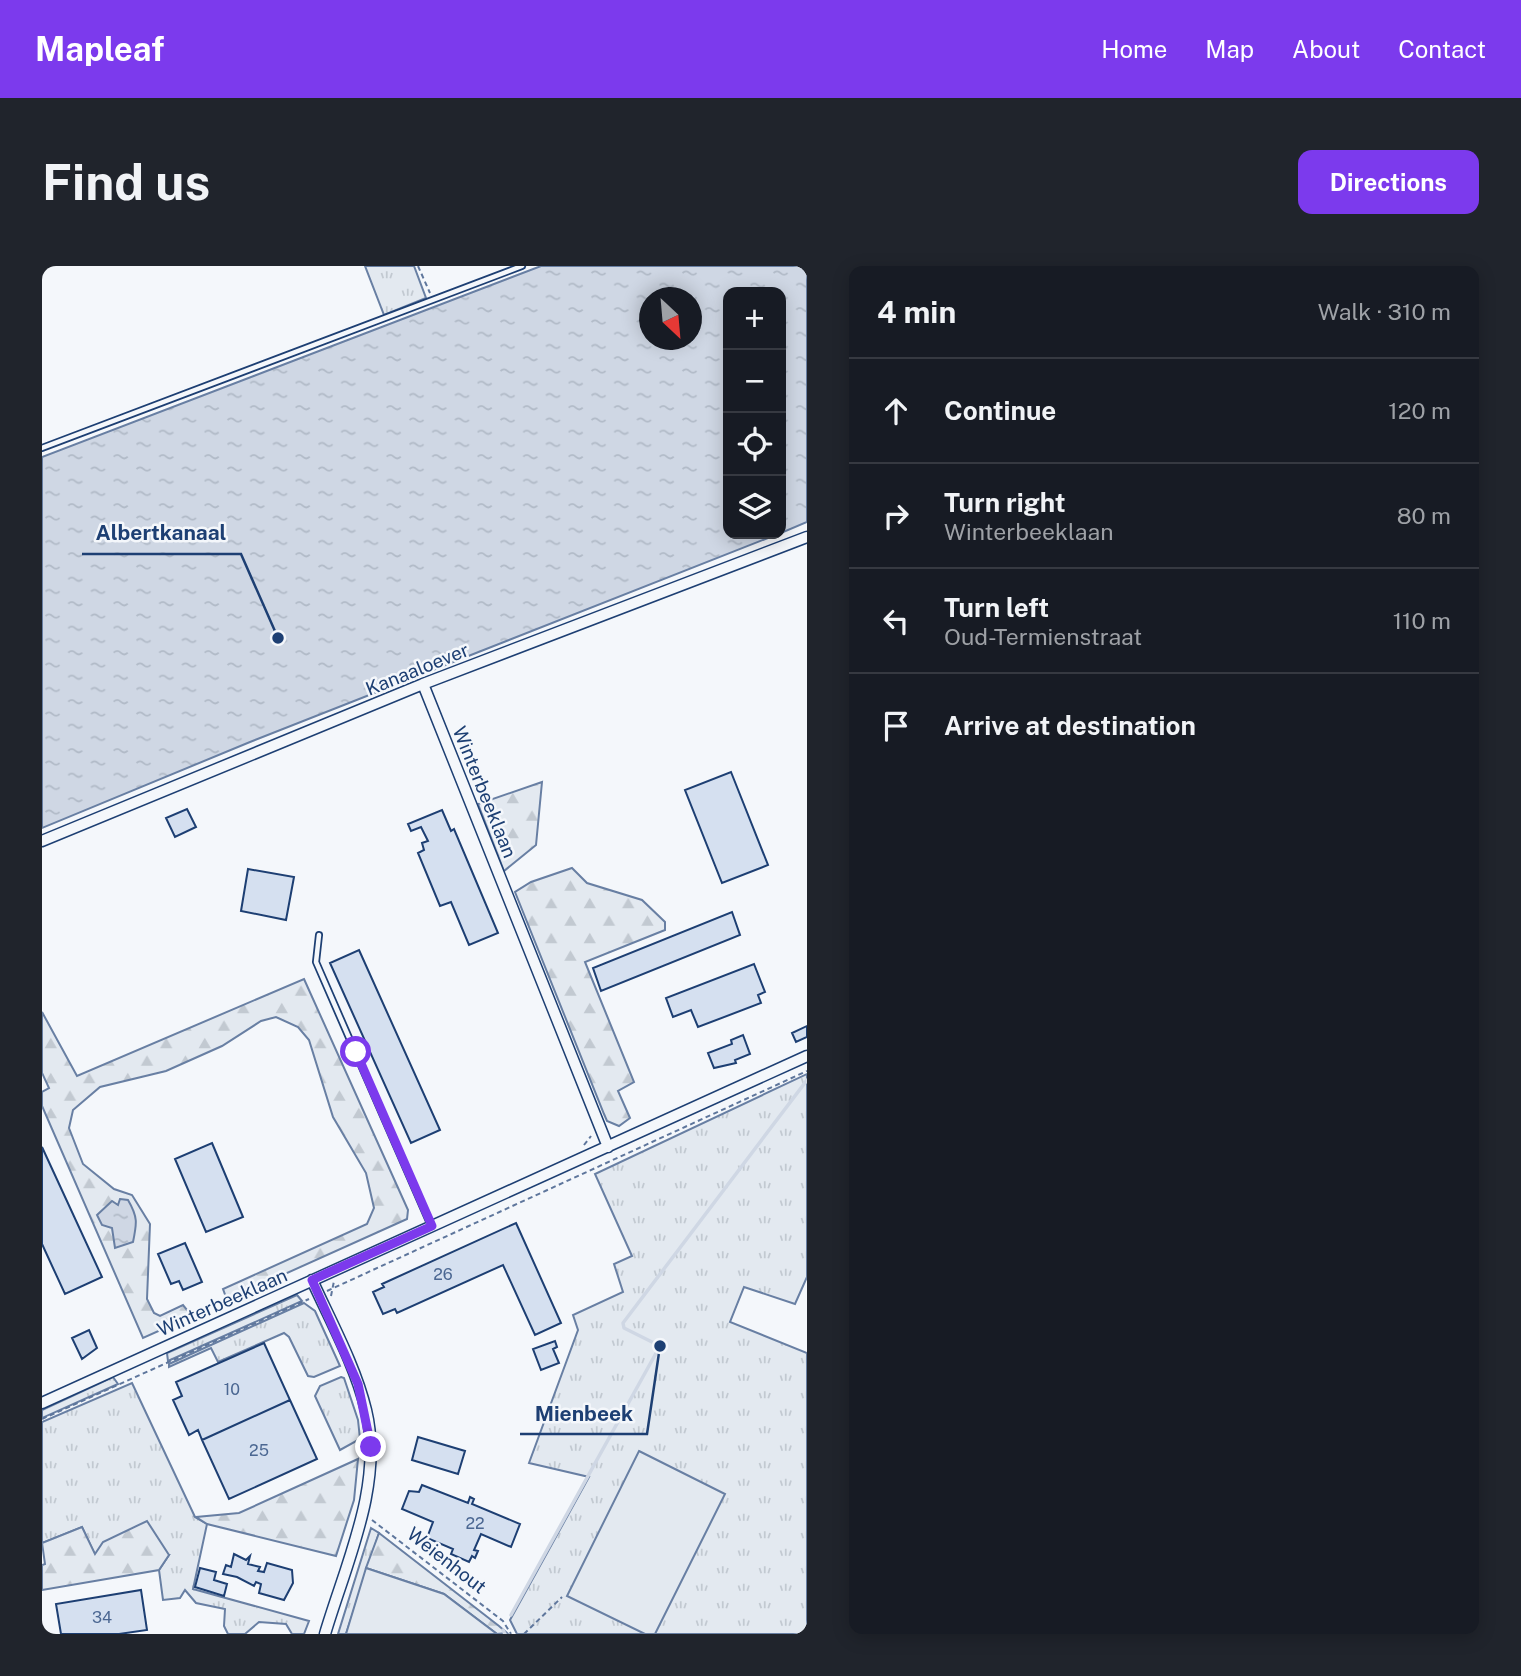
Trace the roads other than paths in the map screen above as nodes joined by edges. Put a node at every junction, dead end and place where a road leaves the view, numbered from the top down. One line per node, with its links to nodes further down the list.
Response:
1 (522, 266): 2 (lane)
2 (42, 448)
3 (807, 537): 4 (street, Kanaaloever)
4 (423, 684): 5 (street, Kanaaloever); 8 (street, Winterbeeklaan)
5 (42, 841)
6 (319, 935): 9 (lane)
7 (807, 1056): 8 (street, Winterbeeklaan)
8 (608, 1147): 9 (street, Winterbeeklaan)
9 (432, 1226): 10 (street, Winterbeeklaan)
10 (312, 1280): 11 (street, Winterbeeklaan); 12 (street)
11 (42, 1403)
12 (325, 1634)

